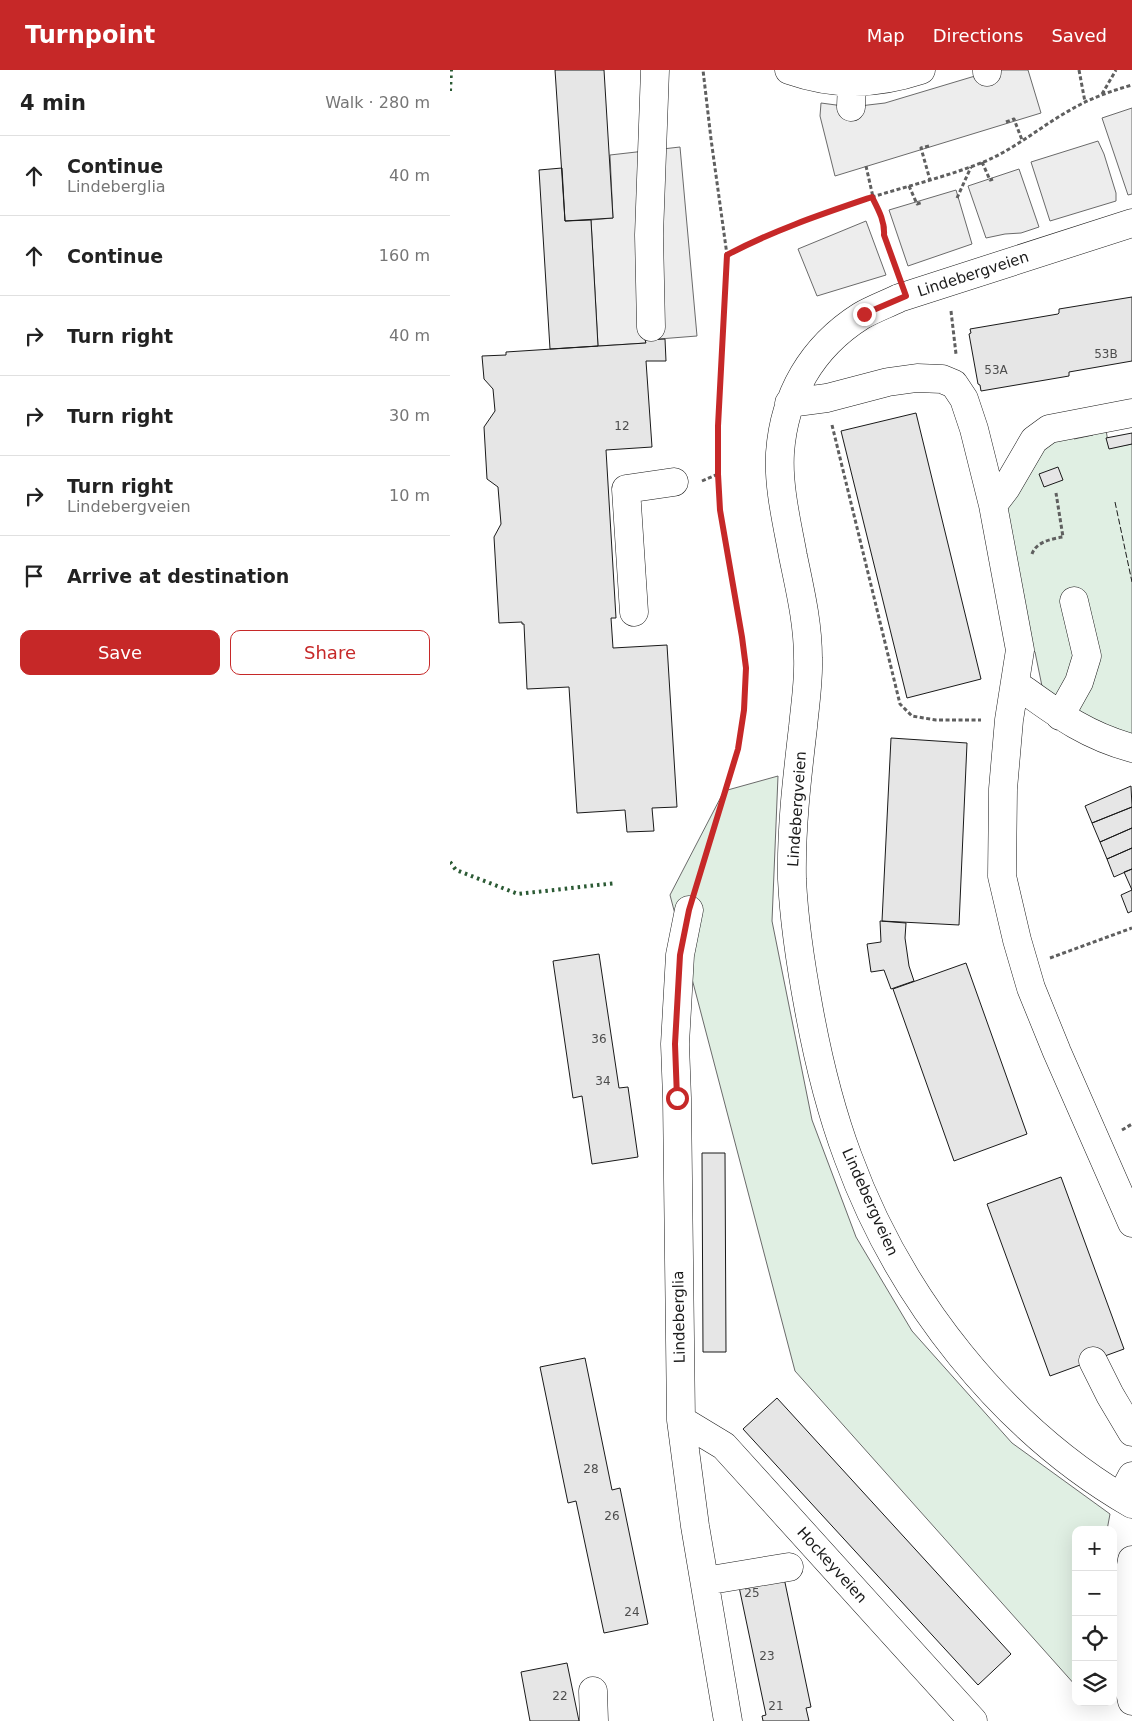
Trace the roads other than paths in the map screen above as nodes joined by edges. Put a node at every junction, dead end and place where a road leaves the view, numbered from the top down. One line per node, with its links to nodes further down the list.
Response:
1 (655, 70): 5 (street)
2 (789, 70): 3 (street)
3 (913, 80)
4 (1132, 223): 6 (street, Lindebergveien)
5 (652, 327)
6 (789, 403): 9 (street); 20 (street, Lindebergveien)
7 (1132, 413): 9 (street)
8 (686, 482): 11 (street)
9 (993, 505): 12 (street)
10 (1074, 601): 13 (street)
11 (634, 612)
12 (1016, 684): 13 (street); 16 (street)
13 (1060, 716): 14 (street)
14 (1132, 748)
15 (689, 910): 18 (street, Lindeberglia)
16 (1132, 1223)
17 (1093, 1361): 19 (street)
18 (681, 1420): 23 (street, Lindeberglia); 28 (street, Hockeyveien)
19 (1132, 1432)
20 (1128, 1493)
21 (1132, 1560): 25 (street)
22 (789, 1567): 23 (street)
23 (705, 1581): 26 (street, Lindeberglia)
24 (593, 1691): 27 (street)
25 (1132, 1701)
26 (726, 1713)
27 (594, 1721)
28 (973, 1721)

